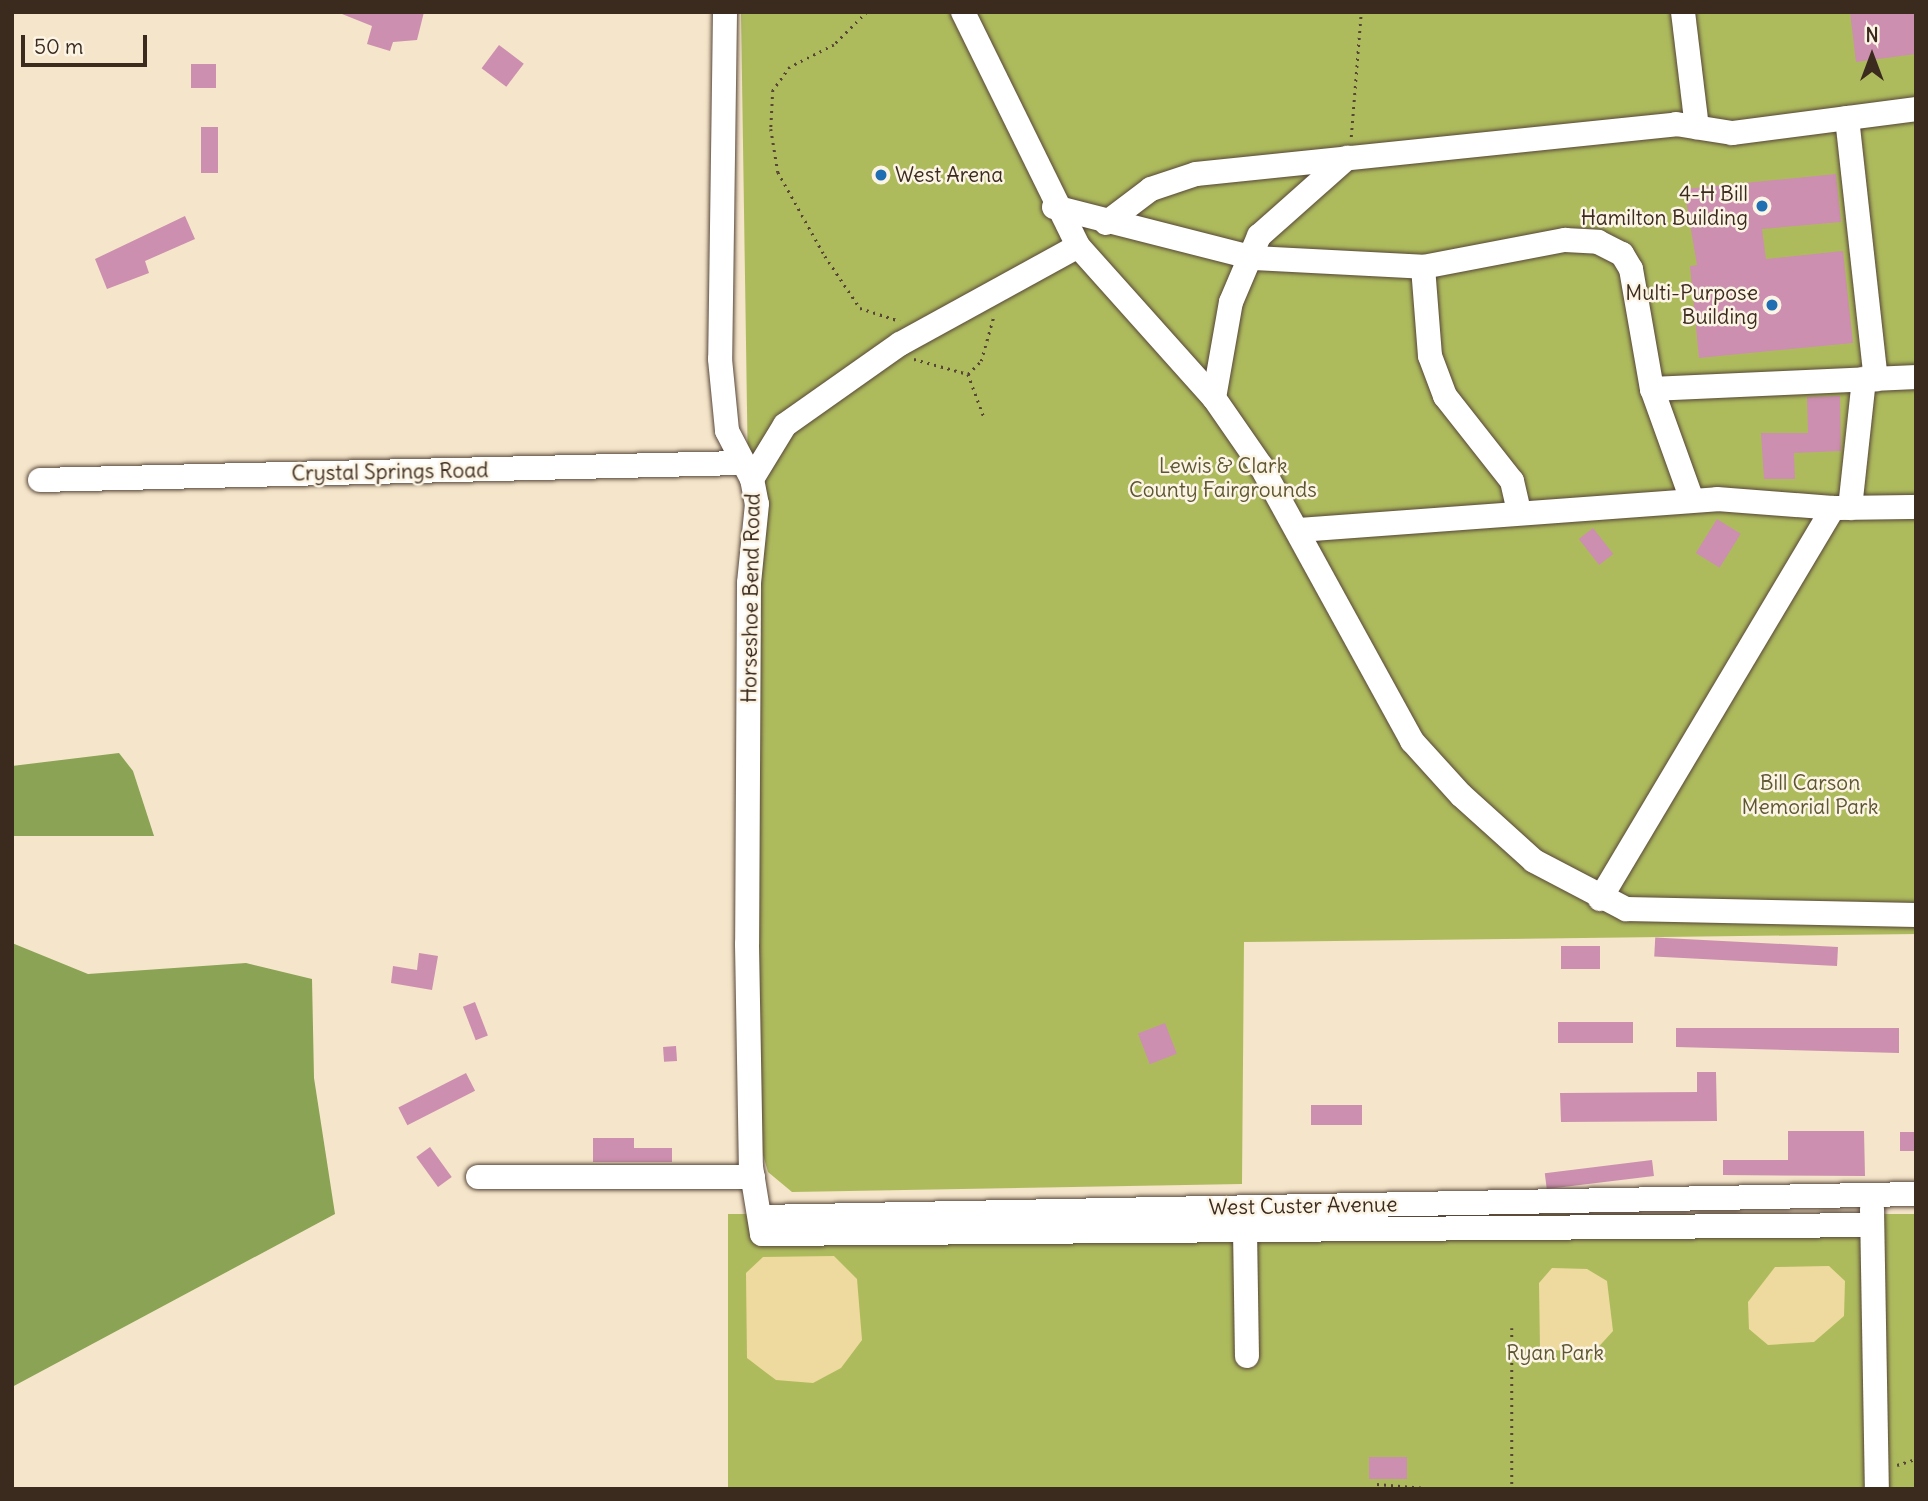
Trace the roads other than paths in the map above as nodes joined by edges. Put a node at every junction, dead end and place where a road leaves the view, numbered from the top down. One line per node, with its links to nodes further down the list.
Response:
1 (724, 12): 17 (street, Horseshoe Bend Road)
2 (963, 12): 8 (street)
3 (1683, 12): 6 (street)
4 (1916, 109): 5 (street)
5 (1847, 118): 6 (street); 14 (street)
6 (1697, 127): 7 (street)
7 (1348, 157): 9 (street); 11 (street)
8 (1054, 207): 9 (street); 10 (street)
9 (1105, 223): 11 (street)
10 (1078, 246): 16 (street); 17 (street)
11 (1249, 257): 12 (street); 16 (street)
12 (1423, 267): 15 (street); 22 (street)
13 (1916, 377): 14 (street)
14 (1870, 379): 15 (street); 21 (street)
15 (1652, 389): 19 (street)
16 (1214, 398): 23 (street)
17 (746, 471): 18 (street, Crystal Springs Road); 27 (street, Horseshoe Bend Road)
18 (40, 480)
19 (1692, 500): 21 (street); 22 (street)
20 (1916, 507): 21 (street)
21 (1842, 508): 24 (street)
22 (1519, 511): 23 (street)
23 (1299, 530): 24 (street)
24 (1600, 899): 25 (street)
25 (1916, 915)
26 (478, 1177): 27 (street)
27 (753, 1177): 30 (street)
28 (1916, 1194): 29 (street, West Custer Avenue)
29 (1872, 1195): 30 (street, West Custer Avenue); 31 (street)
30 (760, 1217): 32 (street)
31 (1872, 1225): 32 (street); 34 (street)
32 (1245, 1230): 33 (street)
33 (1247, 1356)
34 (1877, 1489)

